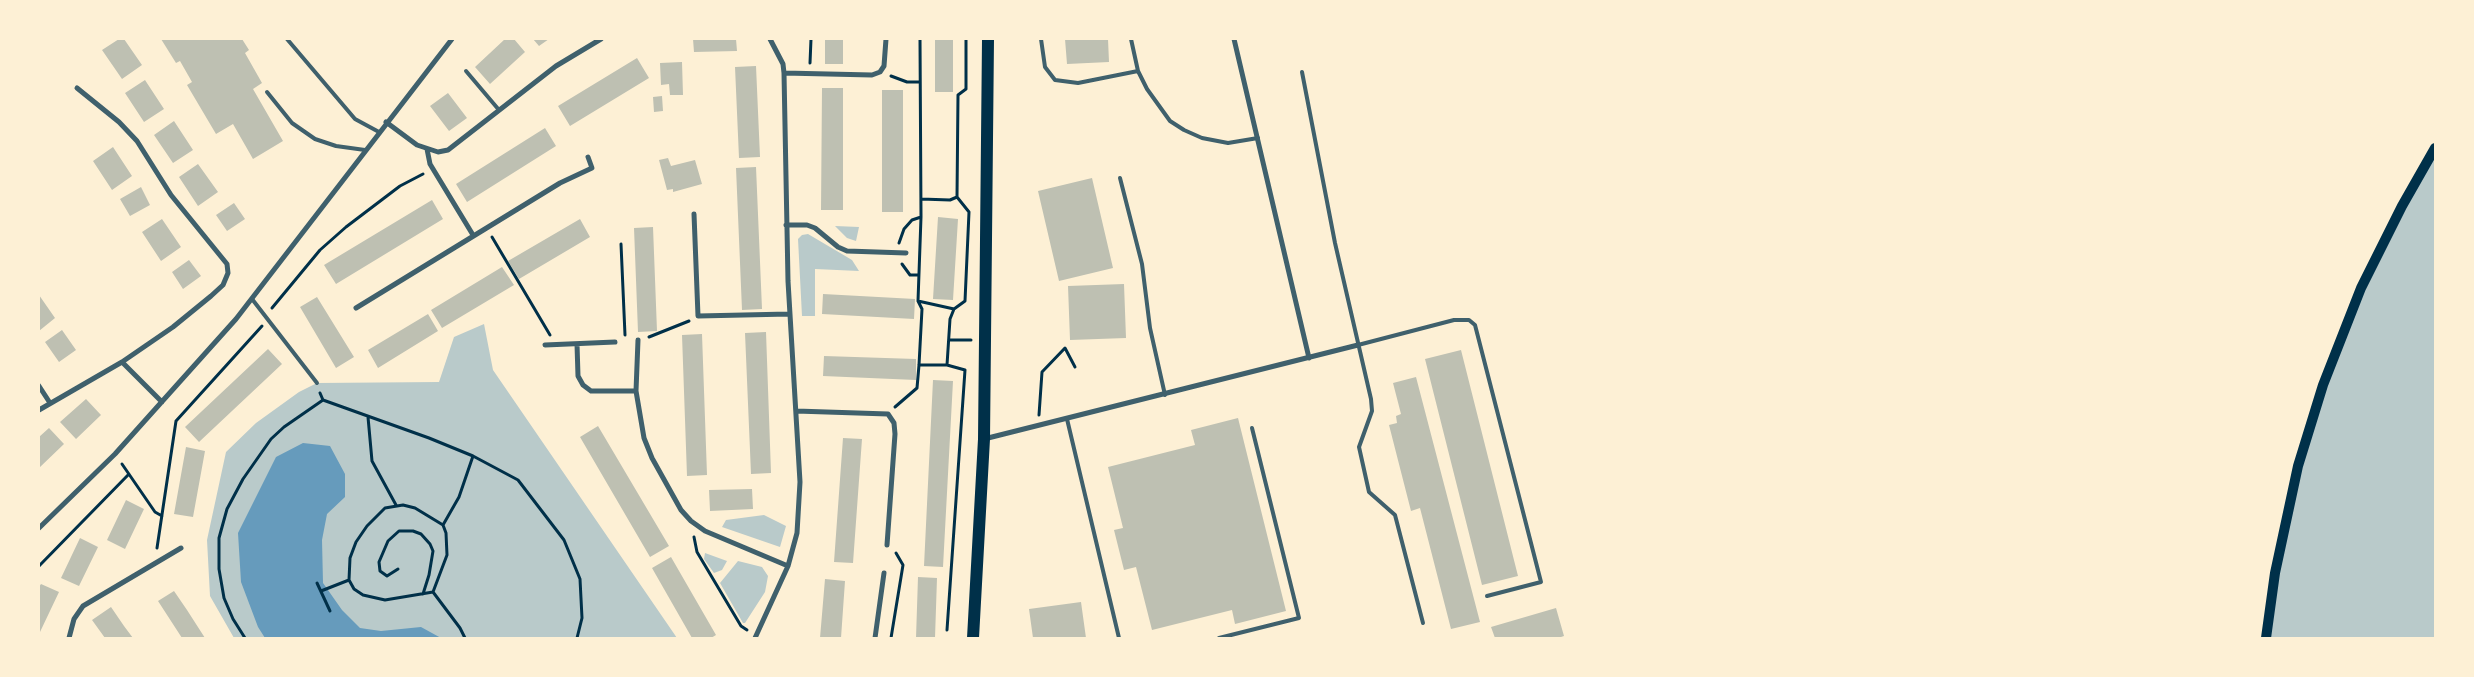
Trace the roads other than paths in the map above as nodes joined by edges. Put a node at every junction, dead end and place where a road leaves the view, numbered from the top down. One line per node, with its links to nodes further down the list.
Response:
1 (287, 39): 18 (lane)
2 (452, 39): 17 (street)
3 (600, 39): 16 (street)
4 (770, 39): 13 (street)
5 (886, 39): 13 (street)
6 (988, 39): 49 (main road)
7 (1041, 39): 11 (lane)
8 (1131, 39): 11 (lane)
9 (1234, 39): 19 (street)
10 (466, 71): 16 (lane)
11 (1138, 71): 19 (lane)
12 (1302, 72): 36 (lane)
13 (784, 73): 26 (street)
14 (77, 88): 38 (street)
15 (267, 92): 22 (lane)
16 (499, 110): 21 (street)
17 (386, 122): 18 (street); 21 (street)
18 (379, 132): 22 (street)
19 (1258, 138): 37 (street)
20 (2435, 148): 63 (main road)
21 (427, 149): 27 (street)
22 (365, 150): 29 (street)
23 (588, 157): 27 (street)
24 (1120, 178): 42 (lane)
25 (694, 214): 31 (street)
26 (786, 225): 28 (street); 31 (street)
27 (473, 235): 30 (street)
28 (906, 253)
29 (252, 299): 39 (lane); 43 (street)
30 (356, 308)
31 (789, 314): 46 (street)
32 (638, 340): 41 (street)
33 (615, 342): 35 (street)
34 (545, 344): 35 (street)
35 (577, 344): 41 (street)
36 (1358, 345): 37 (street); 55 (lane); 56 (lane)
37 (1309, 358): 42 (street)
38 (122, 362): 43 (street); 44 (street)
39 (316, 383)
40 (39, 386): 44 (street)
41 (636, 391): 53 (street)
42 (1165, 395): 47 (street)
43 (162, 402): 50 (street)
44 (50, 403): 45 (street)
45 (39, 410)
46 (796, 412): 51 (street); 53 (street)
47 (1067, 419): 49 (street); 61 (lane)
48 (1252, 428): 62 (lane)
49 (984, 439): 60 (main road)
50 (39, 528)
51 (887, 544)
52 (181, 548): 57 (street)
53 (788, 566): 58 (street)
54 (884, 574): 59 (street)
55 (1487, 596)
56 (1423, 623)
57 (69, 638)
58 (755, 638)
59 (875, 638)
60 (973, 638)
61 (1119, 638)
62 (1219, 638)
63 (2266, 638)

